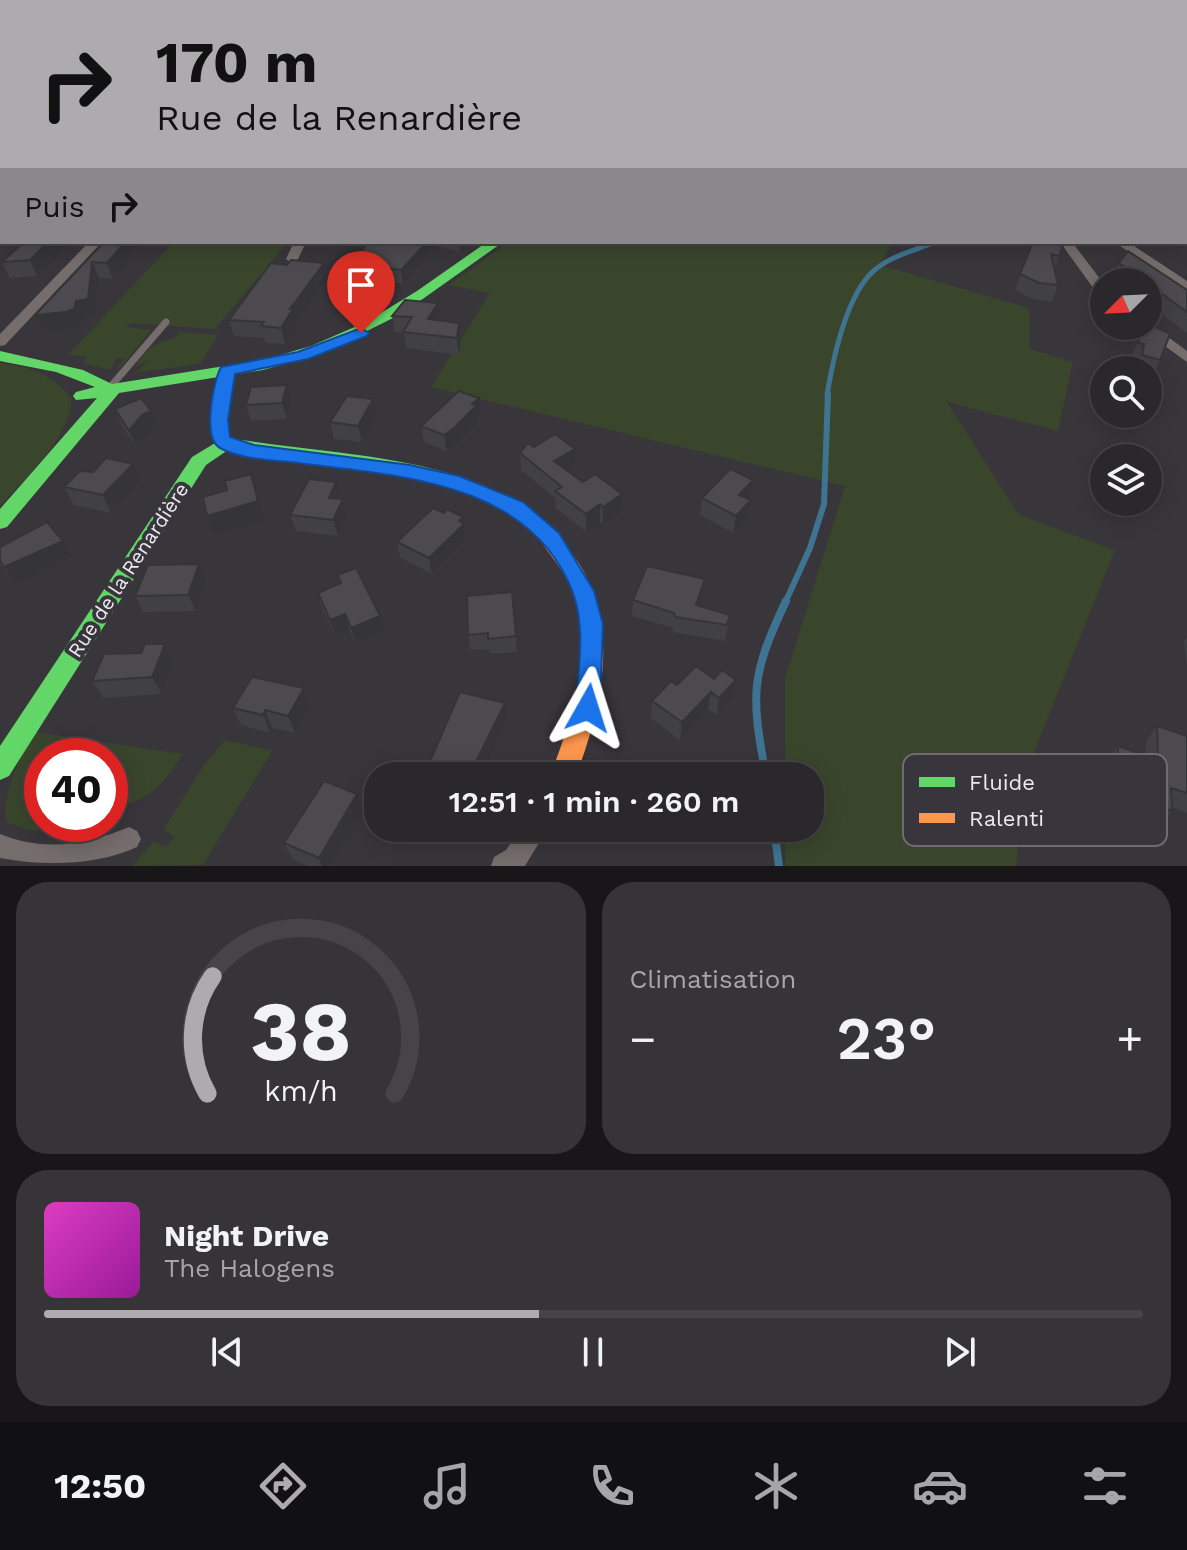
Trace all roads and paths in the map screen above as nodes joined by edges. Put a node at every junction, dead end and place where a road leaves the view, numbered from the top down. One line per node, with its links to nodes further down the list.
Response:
1 (94, 244): 11 (street)
2 (299, 244): 6 (street)
3 (493, 244): 14 (street)
4 (1067, 244): 7 (street)
5 (1123, 244): 8 (street)
6 (292, 259)
7 (1090, 274)
8 (1187, 287)
9 (166, 322): 16 (lane)
10 (1162, 339): 13 (street)
11 (0, 342)
12 (0, 356): 15 (street)
13 (1187, 358)
14 (227, 371): 16 (street); 19 (street)
15 (67, 373): 16 (street); 17 (street)
16 (109, 388): 17 (street); 18 (street)
17 (82, 396): 18 (street)
18 (76, 431): 20 (street)
19 (225, 443): 21 (street); 22 (street, Rue de la Renardière)
20 (0, 522)
21 (568, 762)
22 (0, 768)
23 (129, 839): 25 (street)
24 (527, 842): 26 (street)
25 (0, 846)
26 (503, 866)

